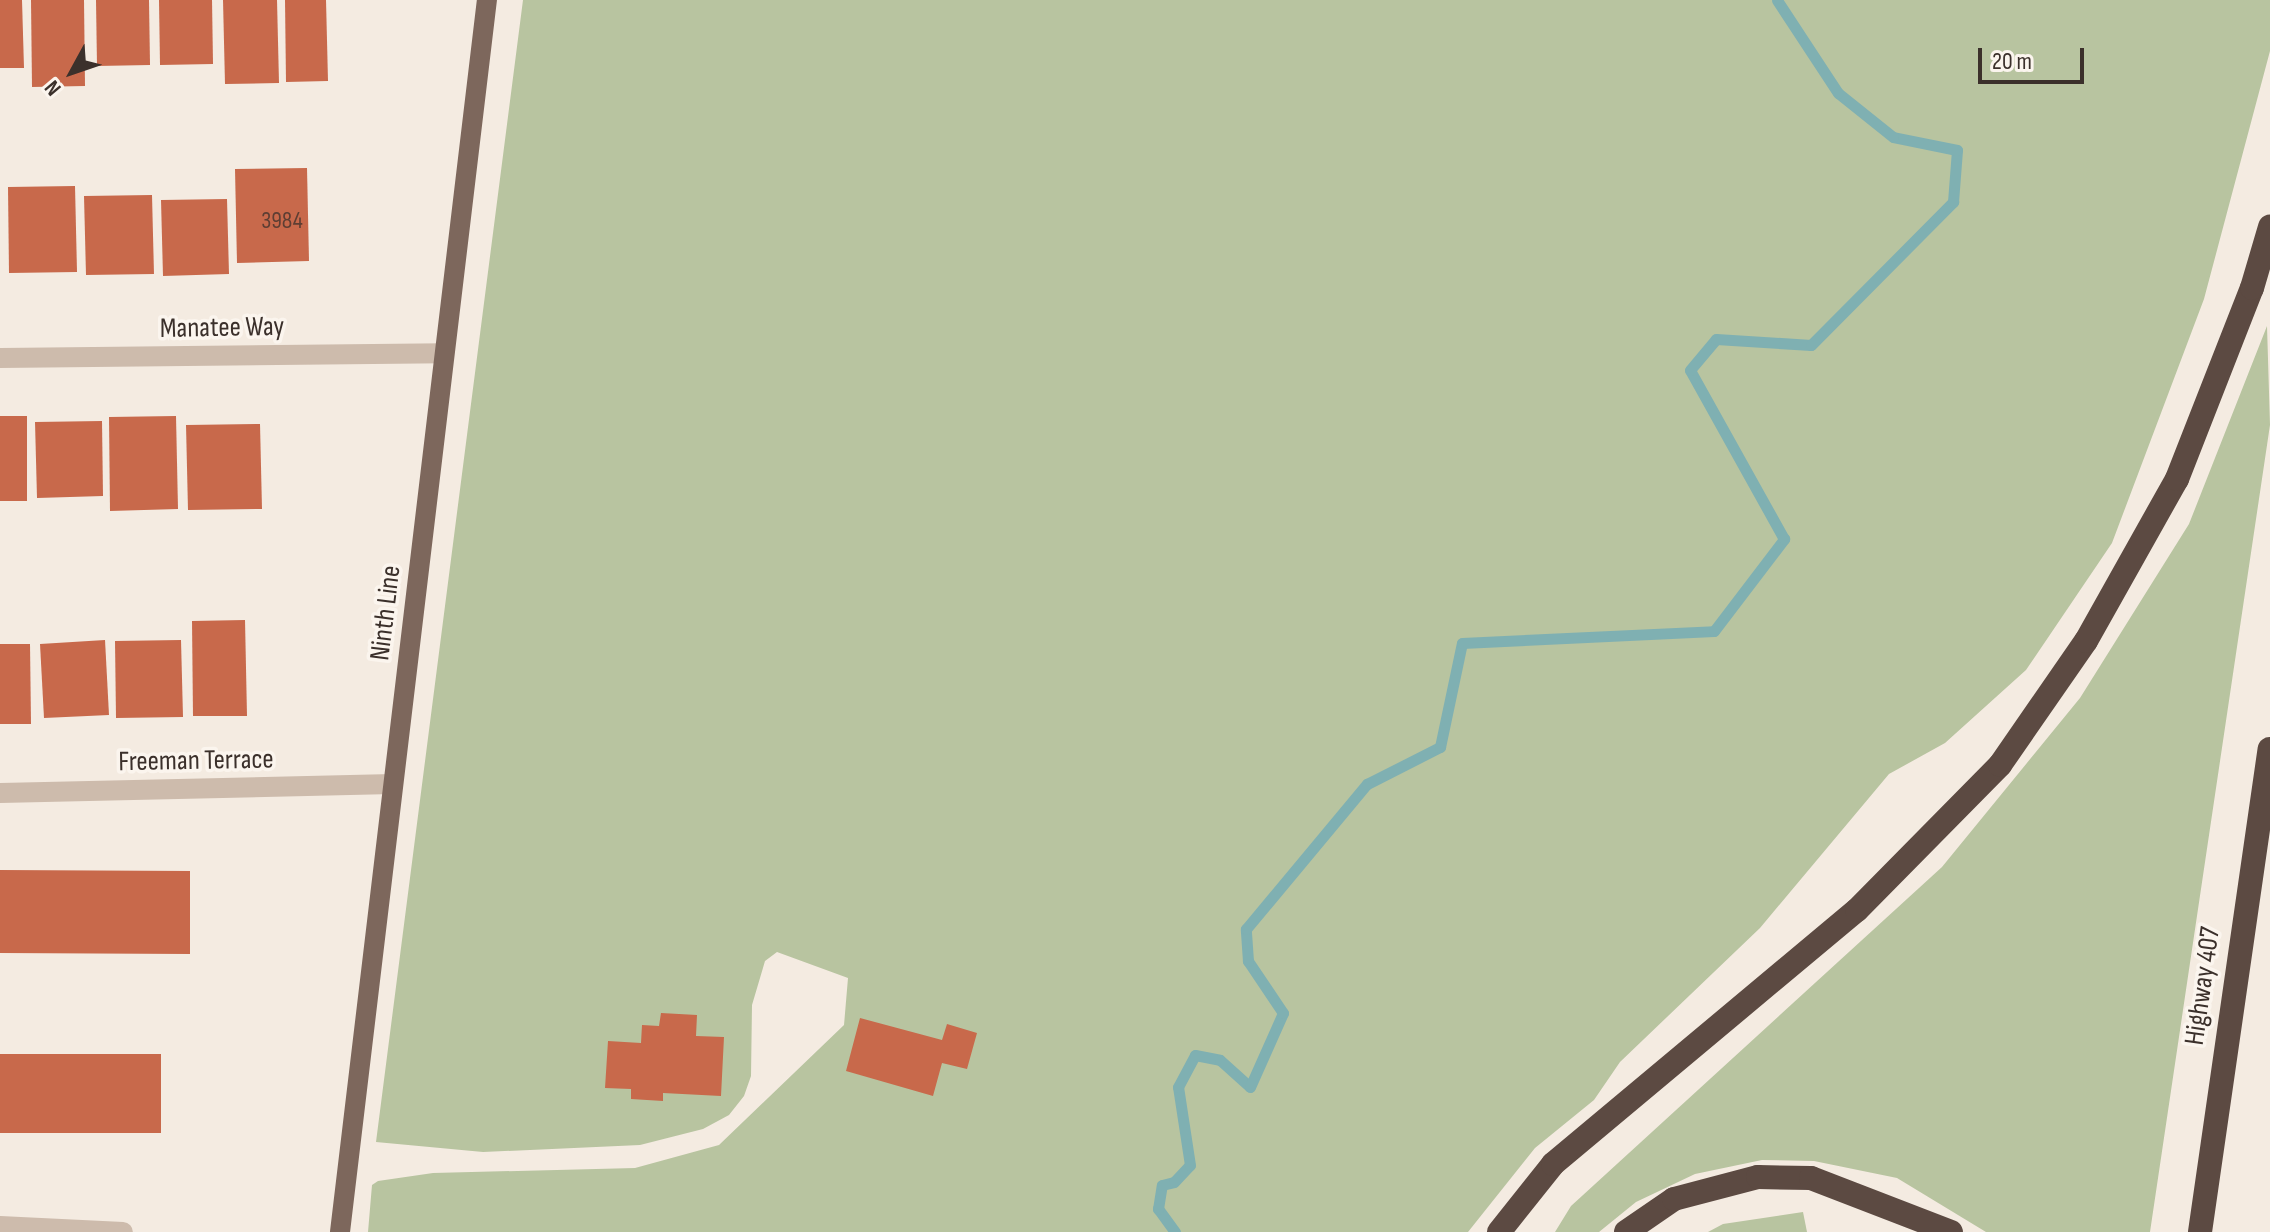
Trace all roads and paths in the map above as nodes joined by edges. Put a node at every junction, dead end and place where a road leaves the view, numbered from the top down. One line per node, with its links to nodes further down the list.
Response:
1 (487, 0): 3 (main road, Ninth Line)
2 (2270, 227): 11 (highway)
3 (444, 353): 4 (street, Manatee Way); 6 (main road, Ninth Line)
4 (0, 358)
5 (2270, 749): 14 (highway, Highway 407)
6 (393, 784): 7 (street, Freeman Terrace); 10 (main road, Ninth Line)
7 (0, 793)
8 (0, 1226): 9 (street)
9 (123, 1232)
10 (340, 1232)
11 (1499, 1232)
12 (1626, 1232): 13 (highway)
13 (1951, 1232)
14 (2200, 1232)

